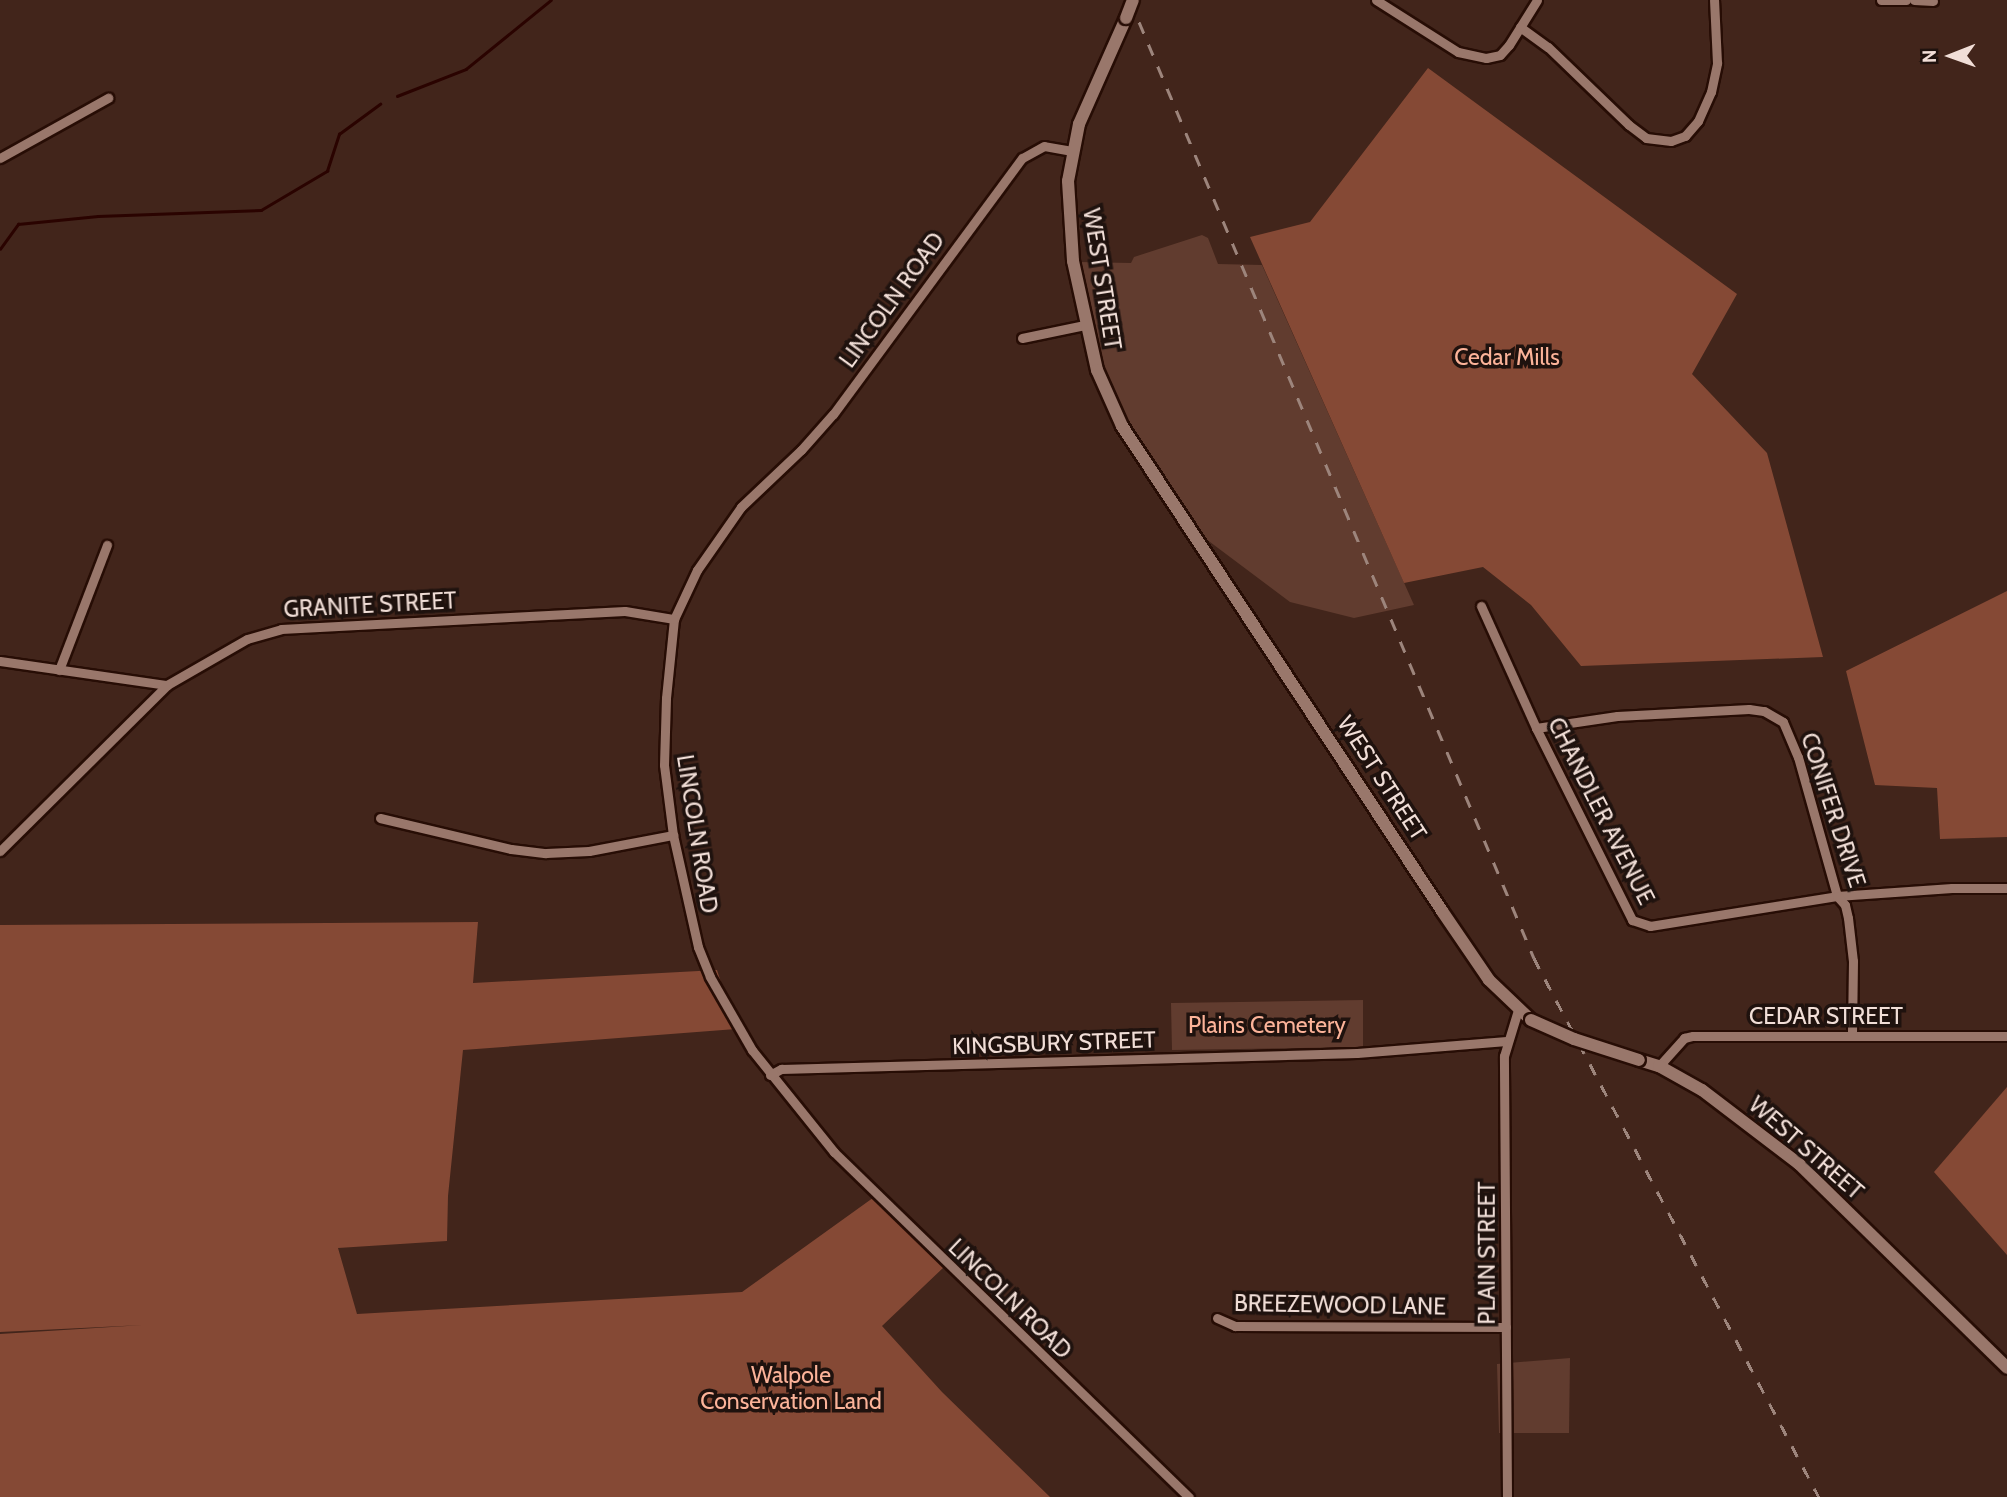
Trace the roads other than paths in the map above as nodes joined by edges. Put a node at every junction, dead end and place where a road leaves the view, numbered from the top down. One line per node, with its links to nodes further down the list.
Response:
1 (1133, 0): 11 (main road, WEST STREET, bridge)
2 (1376, 0): 9 (street)
3 (1537, 0): 9 (street)
4 (1714, 0): 9 (street)
5 (1881, 0): 6 (street)
6 (1906, 0)
7 (1914, 0): 8 (street)
8 (1933, 1)
9 (1520, 27)
10 (108, 98): 12 (street)
11 (1072, 151): 13 (main road, WEST STREET); 17 (street, LINCOLN ROAD)
12 (0, 158)
13 (1085, 325): 14 (street); 27 (main road, WEST STREET)
14 (1022, 338)
15 (107, 545): 19 (street)
16 (1481, 606): 21 (street, CHANDLER AVENUE)
17 (674, 619): 20 (street, GRANITE STREET); 23 (street, LINCOLN ROAD)
18 (0, 662): 19 (street)
19 (60, 670): 20 (street)
20 (167, 685): 24 (street, GRANITE STREET)
21 (1536, 728): 26 (street, CHANDLER AVENUE); 26 (street, CONIFER DRIVE)
22 (380, 818): 23 (street)
23 (674, 835): 32 (street, LINCOLN ROAD)
24 (0, 851)
25 (2007, 888): 26 (street, CHANDLER AVENUE)
26 (1837, 896): 28 (street, CONIFER DRIVE)
27 (1518, 1010): 30 (street, PLAIN STREET); 31 (main road, WEST STREET, bridge)
28 (1852, 1035): 29 (street, CEDAR STREET); 31 (street, CEDAR STREET)
29 (2007, 1036)
30 (1507, 1041): 32 (street, KINGSBURY STREET); 34 (street, PLAIN STREET)
31 (1659, 1066): 35 (main road, WEST STREET)
32 (770, 1075): 36 (street, LINCOLN ROAD)
33 (1217, 1318): 34 (street, BREEZEWOOD LANE)
34 (1506, 1327): 37 (street, PLAIN STREET)
35 (2007, 1368)
36 (1189, 1497)
37 (1507, 1497)

